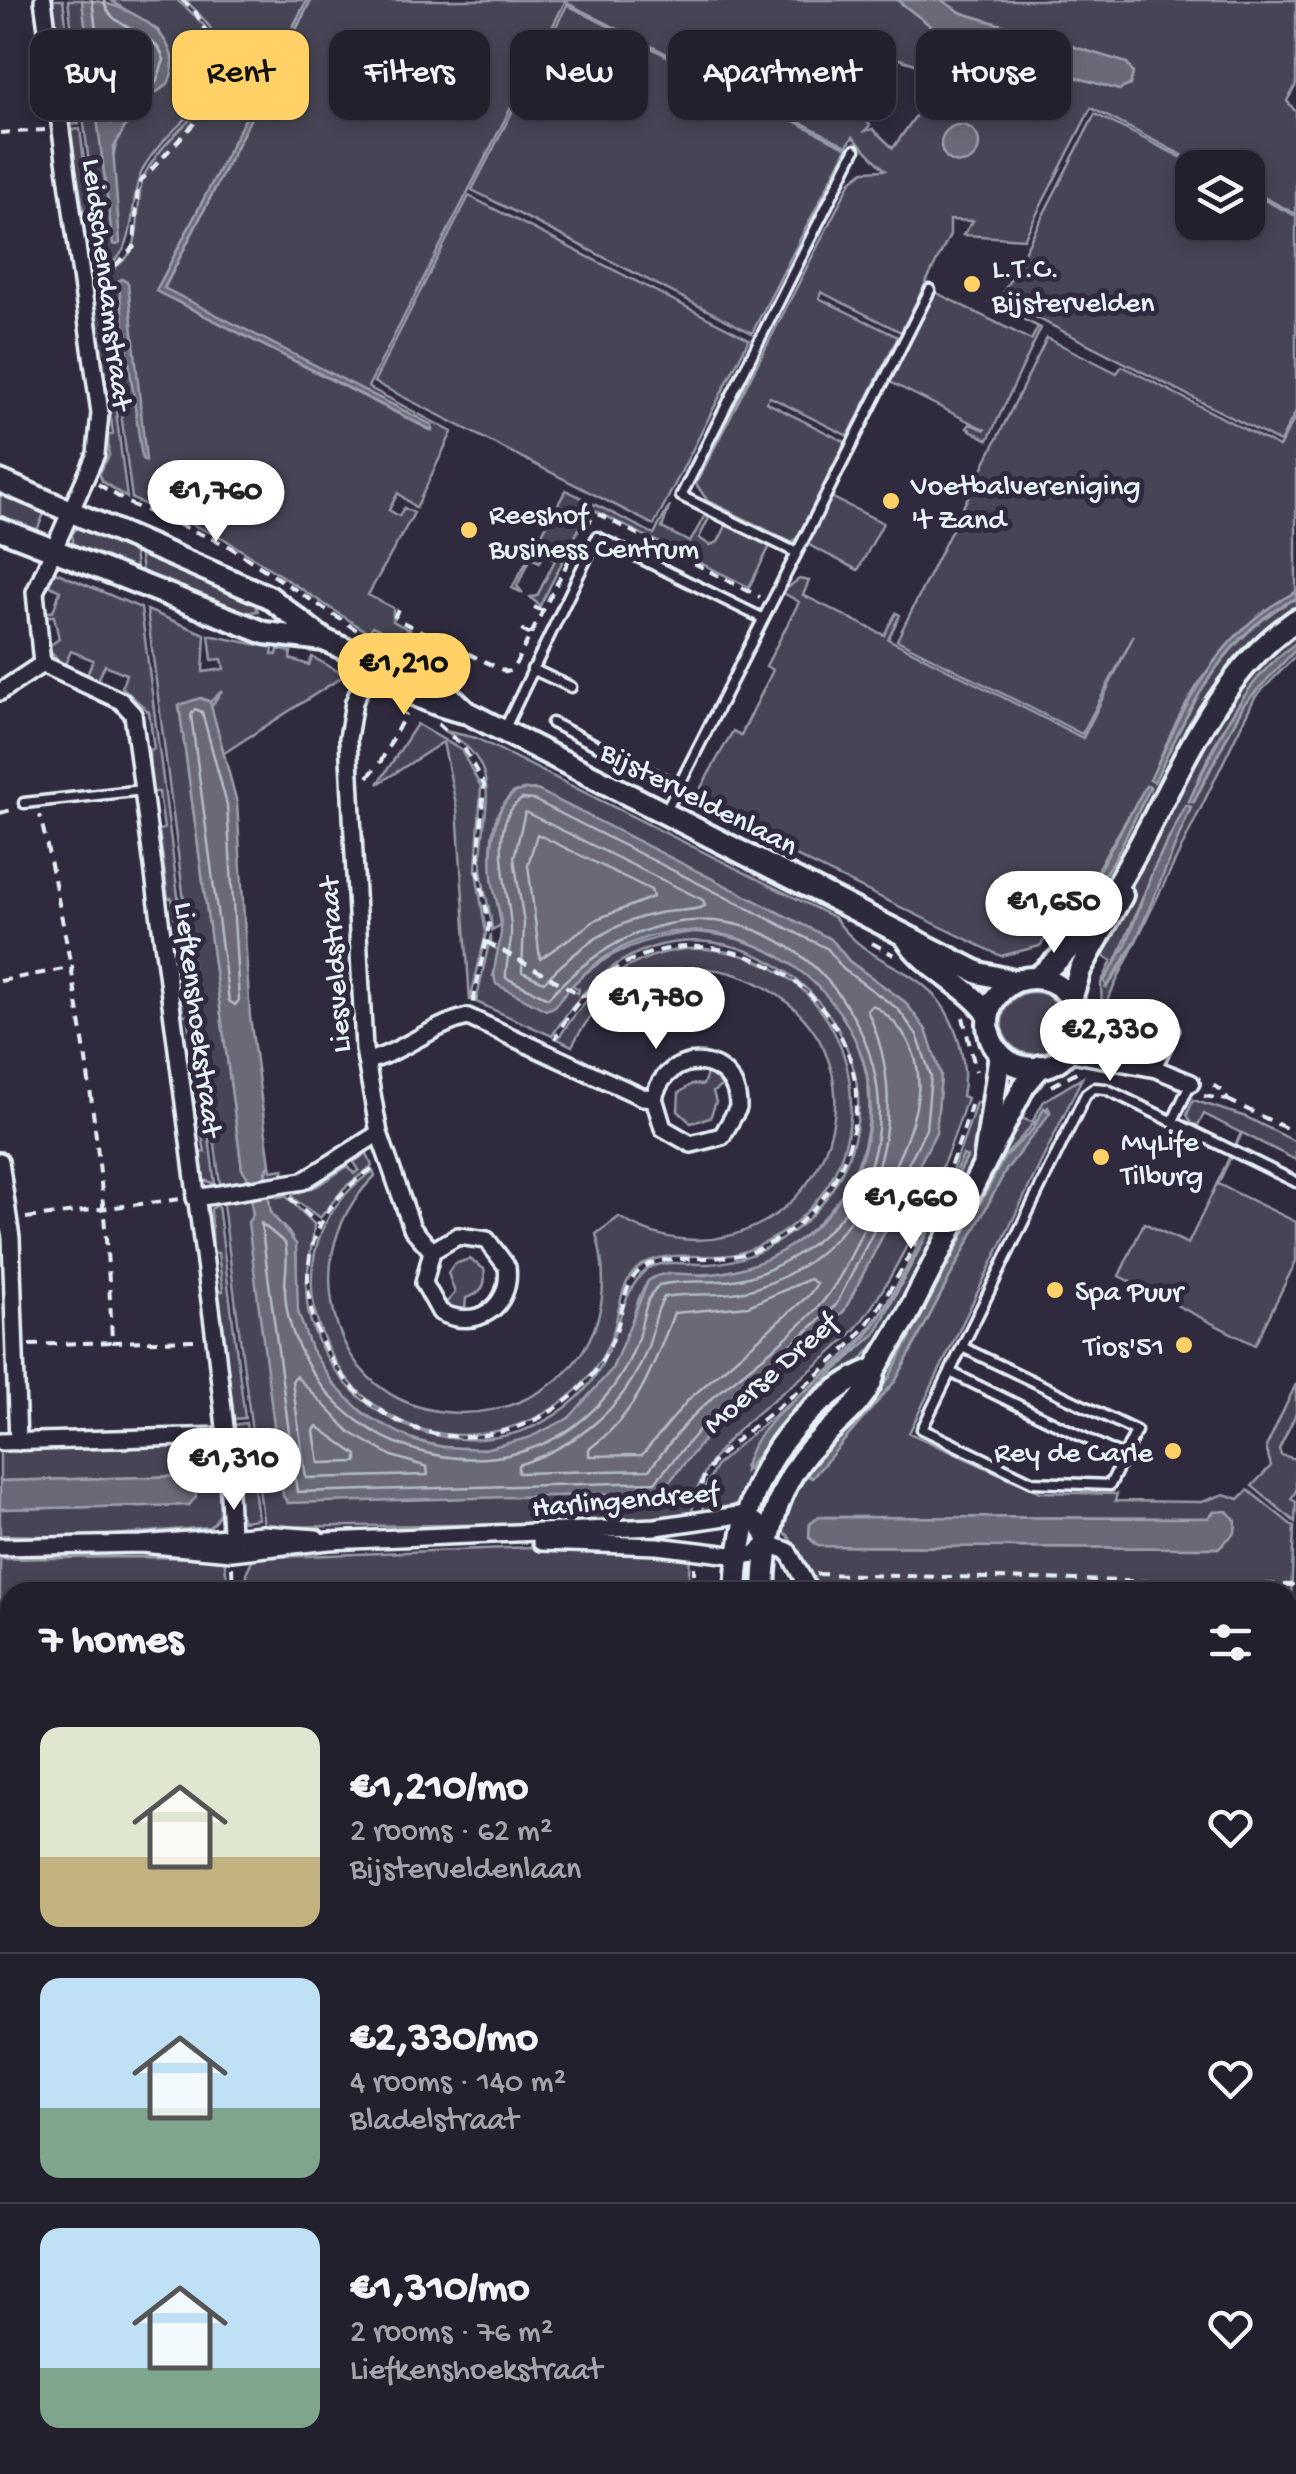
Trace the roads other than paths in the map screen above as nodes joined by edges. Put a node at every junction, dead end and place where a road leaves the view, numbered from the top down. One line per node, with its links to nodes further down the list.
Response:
1 (44, 0): 5 (street, Leidschendamstraat)
2 (854, 150): 8 (lane)
3 (930, 290): 8 (lane)
4 (0, 482): 5 (street, Bijsterveldenlaan)
5 (70, 510): 7 (street); 11 (street, Bijsterveldenlaan)
6 (0, 529): 7 (street, Bijsterveldenlaan)
7 (51, 550): 11 (street, Bijsterveldenlaan); 12 (street)
8 (795, 552): 9 (lane)
9 (762, 618): 14 (lane); 19 (lane)
10 (1296, 620): 23 (street)
11 (324, 640): 13 (street, Bijsterveldenlaan)
12 (42, 664): 16 (street); 20 (street, Liefkenshoekstraat)
13 (371, 664): 18 (street, Bijsterveldenlaan); 32 (street, Liesveldstraat)
14 (532, 669): 15 (lane); 18 (lane)
15 (571, 687)
16 (0, 692)
17 (552, 724): 19 (lane)
18 (504, 731): 22 (street, Bijsterveldenlaan)
19 (678, 786): 22 (lane)
20 (143, 790): 21 (lane); 42 (street, Liefkenshoekstraat)
21 (24, 803)
22 (665, 813): 24 (street, Bijsterveldenlaan)
23 (1129, 870): 25 (street); 27 (street)
24 (905, 936): 26 (street, Bijsterveldenlaan); 28 (street, Bijsterveldenlaan)
25 (1036, 978): 26 (street); 27 (street)
26 (1013, 982): 28 (street)
27 (1074, 1009): 30 (street); 34 (street)
28 (988, 1016): 31 (street)
29 (1174, 1030): 34 (lane)
30 (1066, 1052): 33 (street); 34 (street)
31 (1000, 1054): 33 (street); 39 (street, Moerse Dreef)
32 (367, 1061): 36 (street); 38 (street, Liesveldstraat)
33 (1041, 1066): 39 (street, Moerse Dreef)
34 (1156, 1069): 35 (street)
35 (1190, 1083): 37 (lane)
36 (654, 1098): 36 (street)
37 (1173, 1121): 41 (lane); 45 (lane)
38 (380, 1133): 42 (street); 44 (street, Liesveldstraat)
39 (985, 1158): 46 (street, Moerse Dreef)
40 (0, 1161): 43 (street)
41 (1296, 1182)
42 (195, 1198): 48 (street, Liefkenshoekstraat)
43 (5, 1238): 50 (street)
44 (432, 1252): 44 (street)
45 (962, 1347): 47 (lane); 51 (lane)
46 (874, 1369): 52 (street, Moerse Dreef); 54 (street)
47 (950, 1372): 51 (lane); 51 (lane)
48 (226, 1436): 50 (street); 55 (street, Liefkenshoekstraat)
49 (0, 1442): 50 (street)
50 (18, 1442)
51 (1124, 1457)
52 (746, 1514): 53 (street, Harlingendreef); 54 (street, Harlingendreef); 57 (street, Moerse Dreef)
53 (460, 1538): 55 (street, Harlingendreef); 57 (street, Harlingendreef)
54 (767, 1543): 57 (street); 59 (street); 60 (street, Harlingendreef)
55 (232, 1544): 56 (street, Harlingendreef)
56 (0, 1547)
57 (740, 1556): 58 (street, Moerse Dreef)
58 (737, 1582)
59 (765, 1582)
60 (804, 1582)

